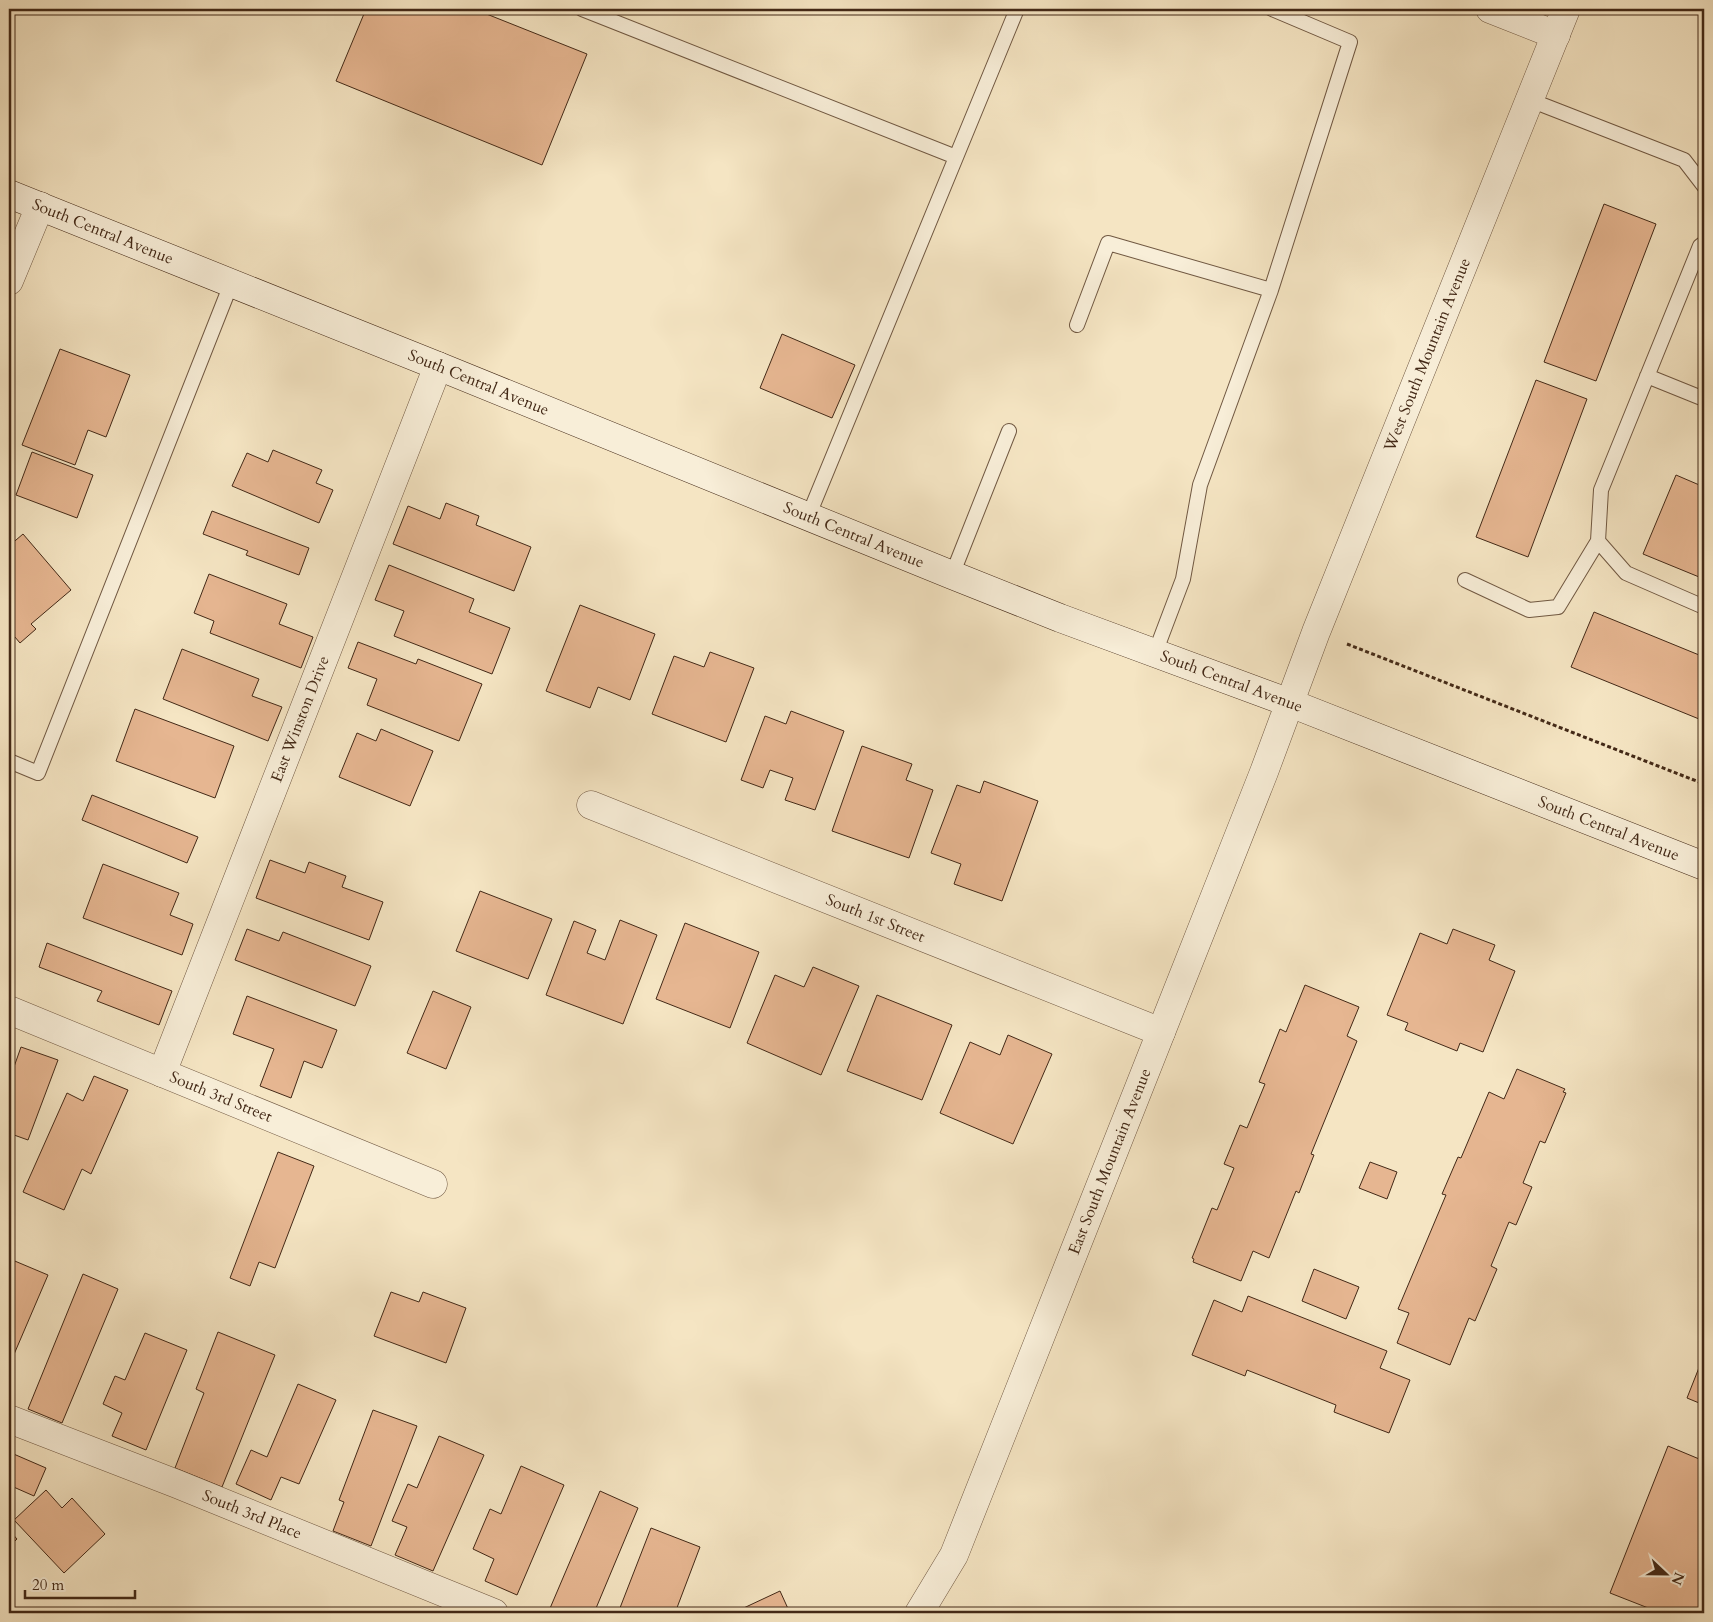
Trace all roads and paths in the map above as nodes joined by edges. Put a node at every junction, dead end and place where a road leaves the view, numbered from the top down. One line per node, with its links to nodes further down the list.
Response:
1 (582, 9): 8 (lane)
2 (1017, 9): 8 (lane)
3 (1272, 9): 15 (lane)
4 (1490, 9): 6 (street)
5 (1566, 9): 6 (street, West South Mountain Avenue)
6 (1556, 35): 7 (street, West South Mountain Avenue)
7 (1530, 100): 9 (lane); 26 (street, West South Mountain Avenue)
8 (956, 157): 21 (lane)
9 (1704, 186)
10 (9, 194): 11 (street, South Central Avenue)
11 (40, 206): 13 (street); 14 (street, South Central Avenue)
12 (1704, 243): 18 (lane)
13 (9, 281)
14 (231, 284): 17 (street, South Central Avenue); 29 (lane)
15 (1270, 290): 16 (lane); 27 (lane)
16 (1077, 326)
17 (438, 366): 21 (street, South Central Avenue); 35 (street, East Winston Drive)
18 (1647, 376): 19 (lane); 22 (lane)
19 (1704, 399)
20 (1009, 431): 23 (lane)
21 (808, 517): 23 (street, South Central Avenue)
22 (1598, 541): 24 (lane); 25 (lane)
23 (952, 575): 27 (street, South Central Avenue)
24 (1465, 580)
25 (1704, 607)
26 (1316, 632): 28 (street, West South Mountain Avenue); 30 (path)
27 (1155, 653): 28 (street, South Central Avenue)
28 (1290, 703): 32 (street, South Central Avenue); 34 (street, East South Mountain Avenue)
29 (9, 761)
30 (1704, 784)
31 (591, 805): 34 (street, South 1st Street)
32 (1704, 866)
33 (9, 1010): 35 (street, South 3rd Street)
34 (1161, 1032): 39 (street, East South Mountain Avenue)
35 (162, 1073): 36 (street, South 3rd Street)
36 (433, 1184)
37 (9, 1419): 38 (street, South 3rd Place)
38 (494, 1613)
39 (918, 1613)

